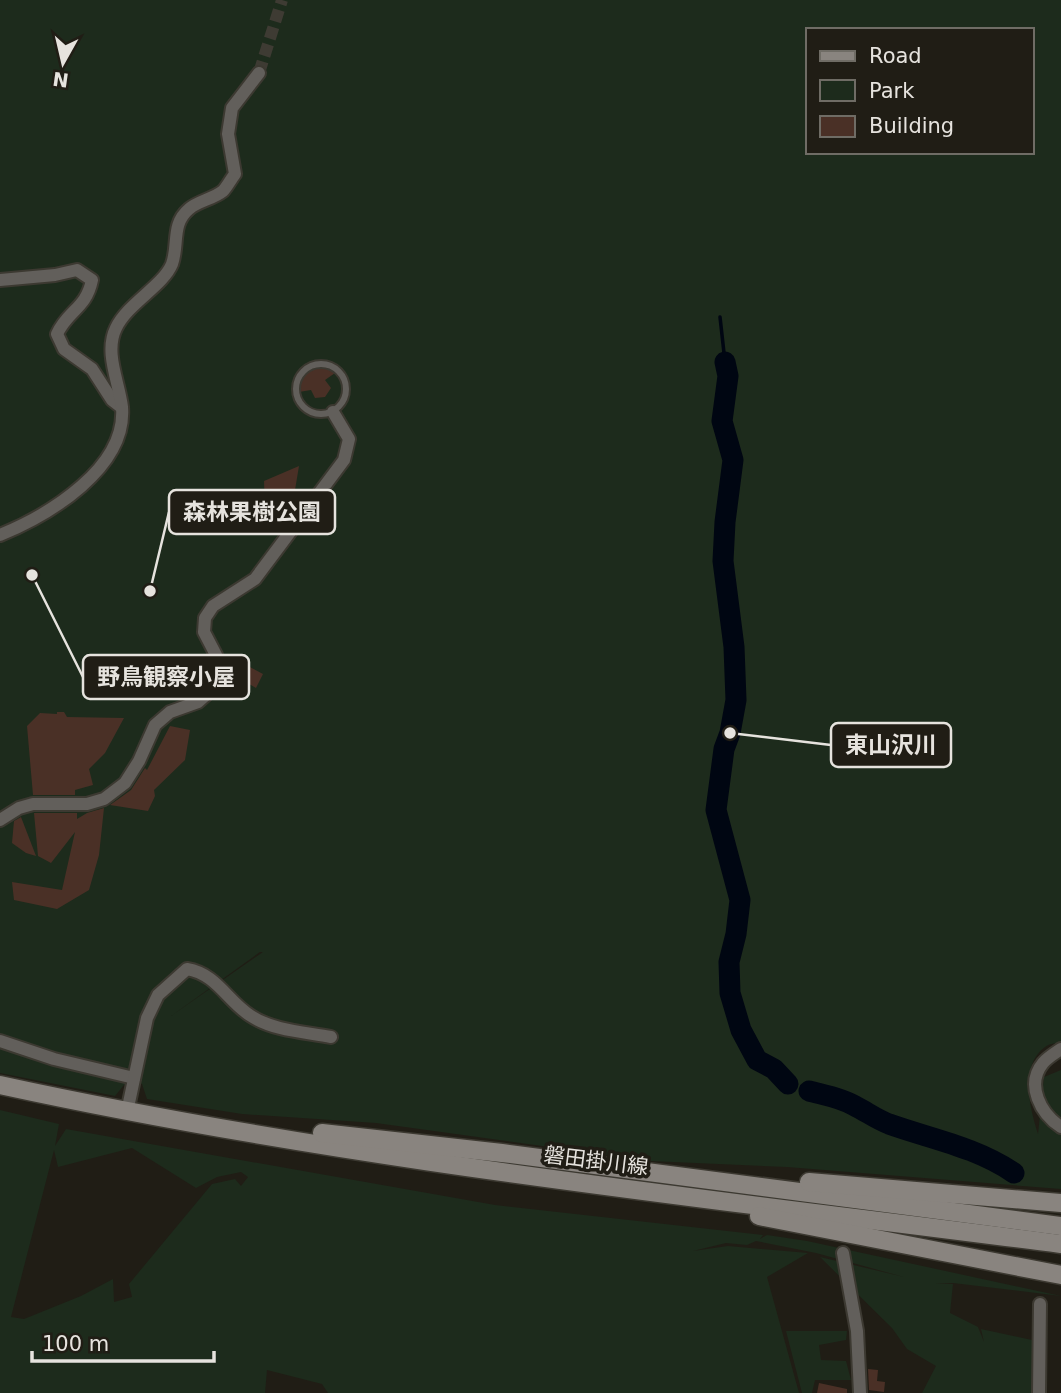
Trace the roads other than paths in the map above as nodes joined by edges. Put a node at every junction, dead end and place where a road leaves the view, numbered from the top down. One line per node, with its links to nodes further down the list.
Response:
1 (259, 73): 3 (street)
2 (0, 280): 3 (street)
3 (122, 408): 5 (street)
4 (333, 412): 4 (lane); 6 (street)
5 (0, 535)
6 (0, 820)
7 (331, 1037): 10 (street)
8 (0, 1041): 10 (street)
9 (1061, 1049): 13 (street)
10 (134, 1078): 12 (street)
11 (0, 1084): 12 (main road, 磐田掛川線)
12 (127, 1112): 14 (main road, 磐田掛川線); 15 (main road, 磐田掛川線)
13 (1061, 1127)
14 (498, 1172): 18 (main road, 磐田掛川線); 20 (main road)
15 (652, 1173): 16 (main road); 17 (main road, 磐田掛川線)
16 (1061, 1203)
17 (1061, 1226)
18 (1061, 1244)
19 (843, 1253): 22 (street)
20 (1061, 1275)
21 (1040, 1304): 23 (street)
22 (860, 1393)
23 (1039, 1393)

